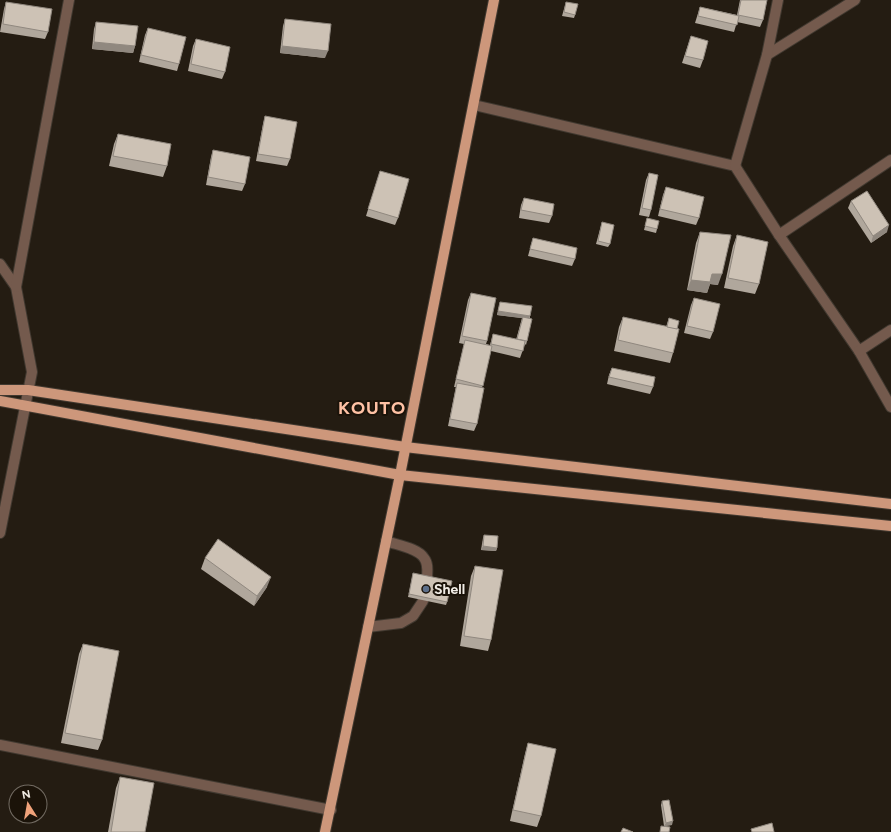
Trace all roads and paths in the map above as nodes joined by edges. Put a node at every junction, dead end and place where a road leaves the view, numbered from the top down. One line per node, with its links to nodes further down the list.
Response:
1 (69, 0): 11 (street)
2 (494, 0): 6 (main road)
3 (778, 0): 5 (street)
4 (855, 0): 5 (street)
5 (767, 55): 8 (street)
6 (474, 105): 8 (street); 19 (main road)
7 (891, 160): 9 (street)
8 (735, 166): 9 (street)
9 (779, 235): 13 (street)
10 (0, 264): 11 (street)
11 (16, 287): 15 (street)
12 (891, 330): 13 (street)
13 (859, 351): 18 (street)
14 (0, 390): 15 (main road)
15 (28, 390): 17 (street); 19 (main road)
16 (0, 401): 17 (main road)
17 (25, 407): 20 (main road); 23 (street)
18 (891, 407)
19 (405, 447): 20 (main road); 21 (main road)
20 (400, 475): 22 (main road); 24 (main road)
21 (891, 504)
22 (891, 526)
23 (0, 533)
24 (386, 541): 25 (street); 27 (main road)
25 (427, 580)
26 (423, 601): 27 (street)
27 (368, 627): 29 (main road)
28 (0, 745): 29 (street)
29 (331, 810): 30 (main road)
30 (325, 832)

